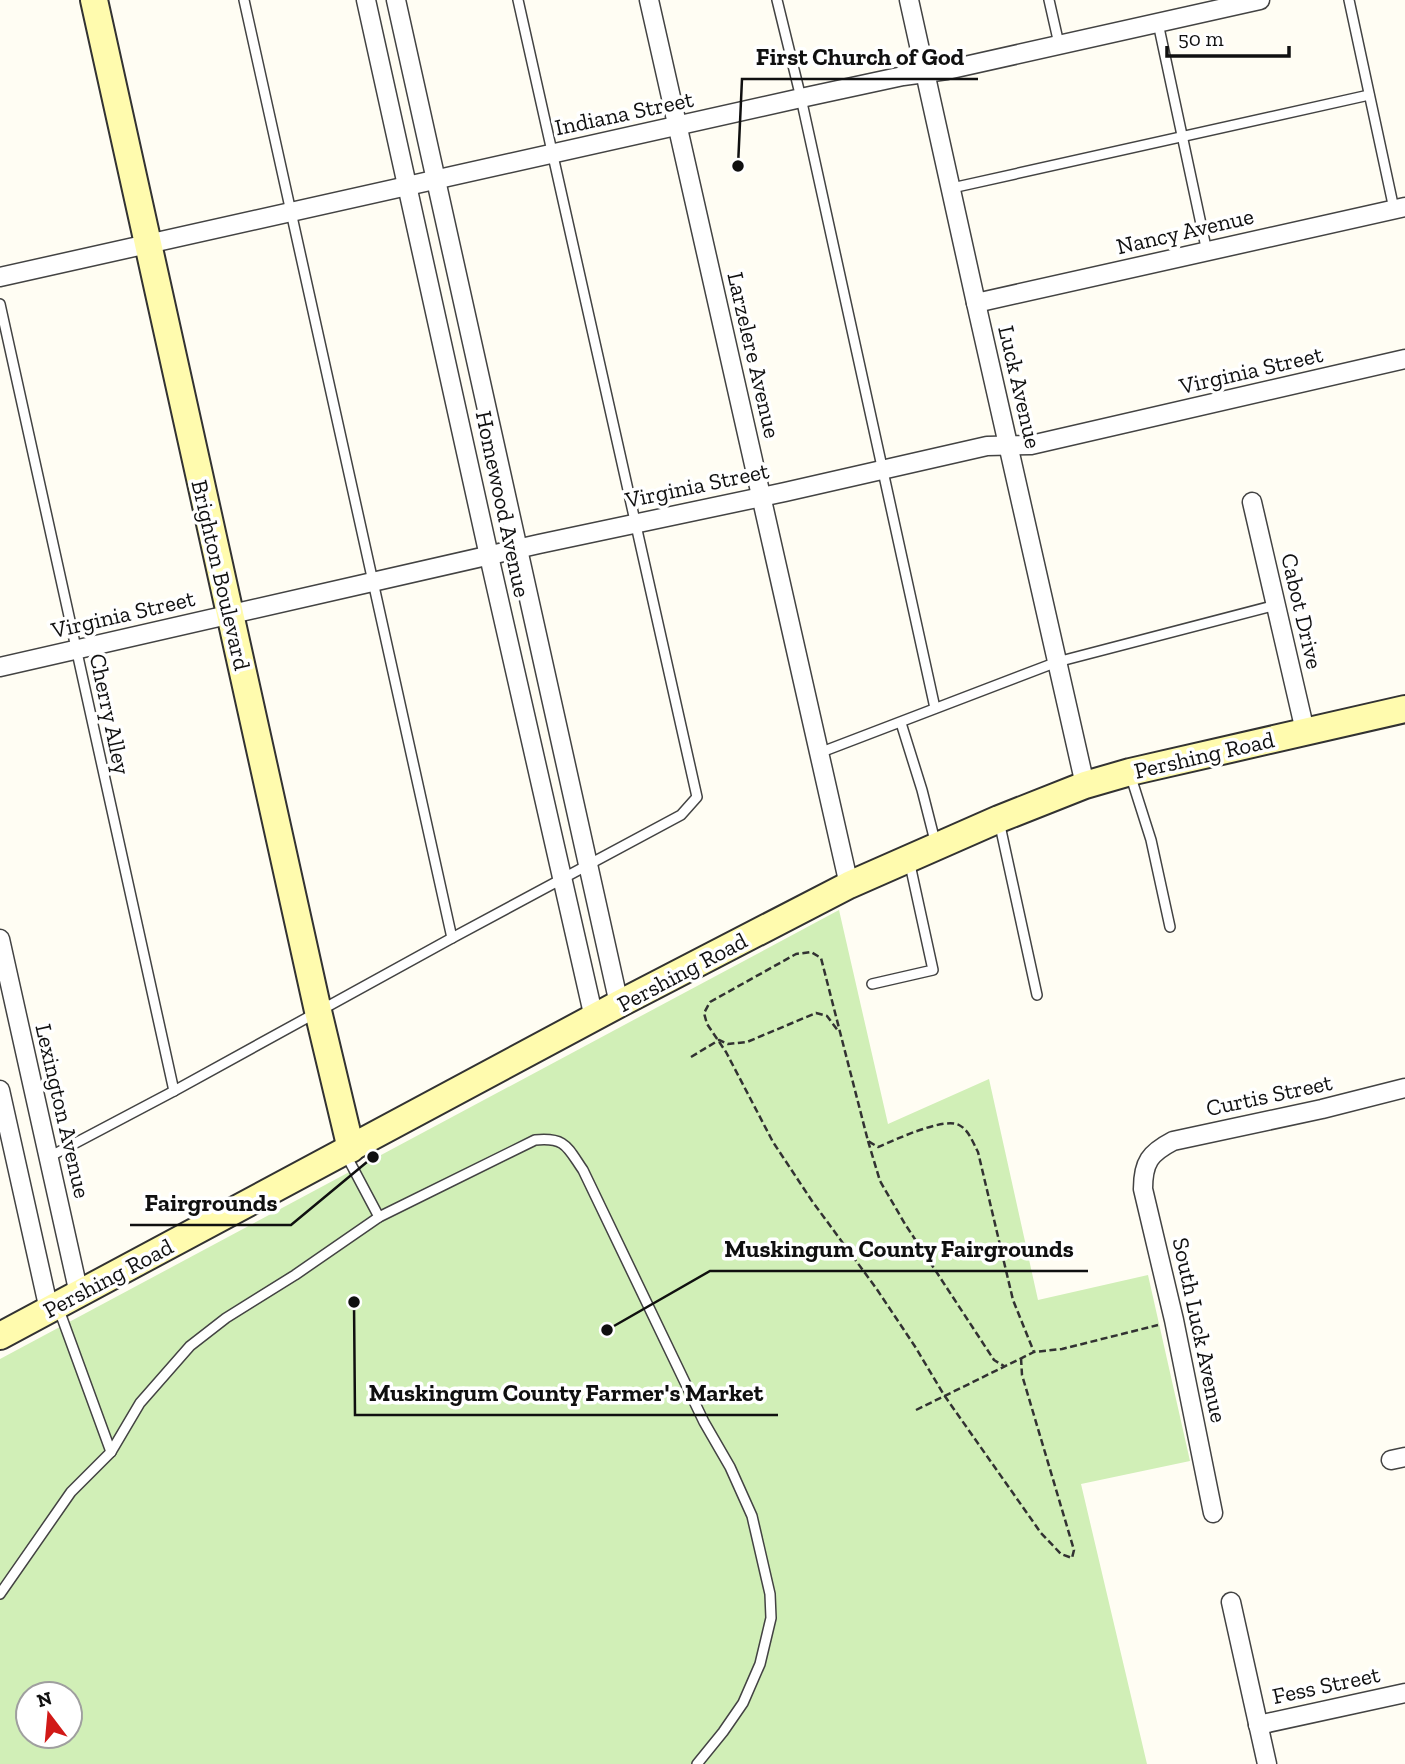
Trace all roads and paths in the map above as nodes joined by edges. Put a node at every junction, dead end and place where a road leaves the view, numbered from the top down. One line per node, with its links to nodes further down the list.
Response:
1 (94, 0): 26 (street, Brighton Boulevard)
2 (244, 0): 25 (lane)
3 (366, 0): 22 (street, Homewood Avenue)
4 (396, 0): 21 (street, Homewood Avenue)
5 (517, 0): 20 (lane)
6 (649, 0): 18 (street, Larzelere Avenue)
7 (777, 0): 17 (lane)
8 (909, 0): 15 (street, Luck Avenue)
9 (1049, 0): 14 (lane)
10 (1260, 0): 12 (street, Indiana Street)
11 (1349, 0): 16 (lane)
12 (1194, 7): 13 (street, Indiana Street)
13 (1158, 23): 14 (street, Indiana Street); 19 (lane)
14 (1059, 44): 15 (street, Indiana Street)
15 (926, 73): 17 (street, Indiana Street); 23 (street, Luck Avenue)
16 (1369, 94): 19 (lane); 24 (lane)
17 (801, 98): 18 (street, Indiana Street); 33 (lane)
18 (677, 126): 20 (street, Indiana Street); 34 (street, Larzelere Avenue)
19 (1183, 137): 23 (lane); 27 (lane)
20 (552, 154): 21 (street, Indiana Street); 36 (lane)
21 (436, 180): 22 (street, Indiana Street); 37 (street, Homewood Avenue)
22 (408, 187): 25 (street, Indiana Street); 38 (street, Homewood Avenue)
23 (951, 188): 29 (street, Luck Avenue)
24 (1399, 208): 27 (street, Nancy Avenue)
25 (292, 213): 26 (street, Indiana Street); 39 (lane)
26 (148, 245): 28 (street, Indiana Street); 41 (street, Brighton Boulevard)
27 (1207, 252): 29 (street, Nancy Avenue)
28 (0, 277)
29 (976, 303): 32 (street, Luck Avenue)
30 (0, 304): 42 (lane, Cherry Alley)
31 (1405, 359): 32 (street, Virginia Street)
32 (1009, 446): 33 (street, Virginia Street); 43 (street, Luck Avenue)
33 (882, 470): 34 (street, Virginia Street); 45 (lane)
34 (761, 497): 36 (street, Virginia Street); 49 (street, Larzelere Avenue)
35 (1252, 502): 40 (street, Cabot Drive)
36 (636, 523): 37 (street, Virginia Street); 55 (lane)
37 (519, 549): 38 (street, Virginia Street); 55 (street, Homewood Avenue)
38 (489, 556): 39 (street, Virginia Street); 56 (street, Homewood Avenue)
39 (373, 582): 41 (street, Virginia Street); 59 (lane)
40 (1276, 605): 43 (lane); 48 (street, Cabot Drive)
41 (230, 615): 42 (street, Virginia Street); 64 (street, Brighton Boulevard)
42 (76, 650): 44 (street, Virginia Street); 71 (lane, Cherry Alley)
43 (1057, 662): 45 (lane); 51 (street, Luck Avenue)
44 (0, 667)
45 (935, 708): 47 (lane)
46 (1405, 709): 48 (street, Pershing Road)
47 (901, 723): 49 (lane); 53 (lane)
48 (1305, 731): 50 (street, Pershing Road)
49 (818, 754): 57 (street, Larzelere Avenue)
50 (1130, 772): 51 (street, Pershing Road); 58 (lane)
51 (1085, 785): 52 (street, Pershing Road)
52 (999, 819): 53 (street, Pershing Road); 62 (lane)
53 (937, 846): 54 (street, Pershing Road)
54 (908, 859): 57 (street, Pershing Road); 61 (lane)
55 (588, 864): 56 (lane); 63 (street, Homewood Avenue)
56 (562, 880): 59 (lane); 65 (street, Homewood Avenue)
57 (849, 885): 63 (street, Pershing Road)
58 (1170, 927)
59 (452, 938): 64 (lane)
60 (0, 939): 74 (street, Lexington Avenue)
61 (872, 984)
62 (1037, 995)
63 (619, 1004): 65 (street, Pershing Road)
64 (318, 1011): 71 (lane); 73 (street, Brighton Boulevard)
65 (594, 1018): 73 (street, Pershing Road)
66 (841, 1035): 67 (path); 67 (path); 72 (path)
67 (719, 1041): 68 (path); 83 (path)
68 (691, 1057)
69 (1405, 1088): 75 (street, Curtis Street)
70 (0, 1090): 77 (street)
71 (174, 1091): 74 (lane)
72 (868, 1141): 80 (path); 82 (path)
73 (348, 1150): 76 (lane); 77 (street, Pershing Road)
74 (49, 1157): 77 (street, Lexington Avenue)
75 (1149, 1158): 78 (street, South Luck Avenue)
76 (379, 1217): 85 (lane); 91 (lane)
77 (62, 1303): 79 (street, Pershing Road); 85 (lane)
78 (1174, 1320): 80 (path); 86 (street, South Luck Avenue)
79 (0, 1336)
80 (1034, 1352): 81 (path)
81 (1021, 1358): 82 (path); 83 (path)
82 (1004, 1366): 83 (path)
83 (944, 1395): 84 (path)
84 (915, 1410)
85 (111, 1452): 87 (lane)
86 (1213, 1513)
87 (0, 1594)
88 (1231, 1602): 90 (street)
89 (1405, 1693): 90 (street, Fess Street)
90 (1258, 1725): 92 (street)
91 (697, 1764)
92 (1268, 1764)

